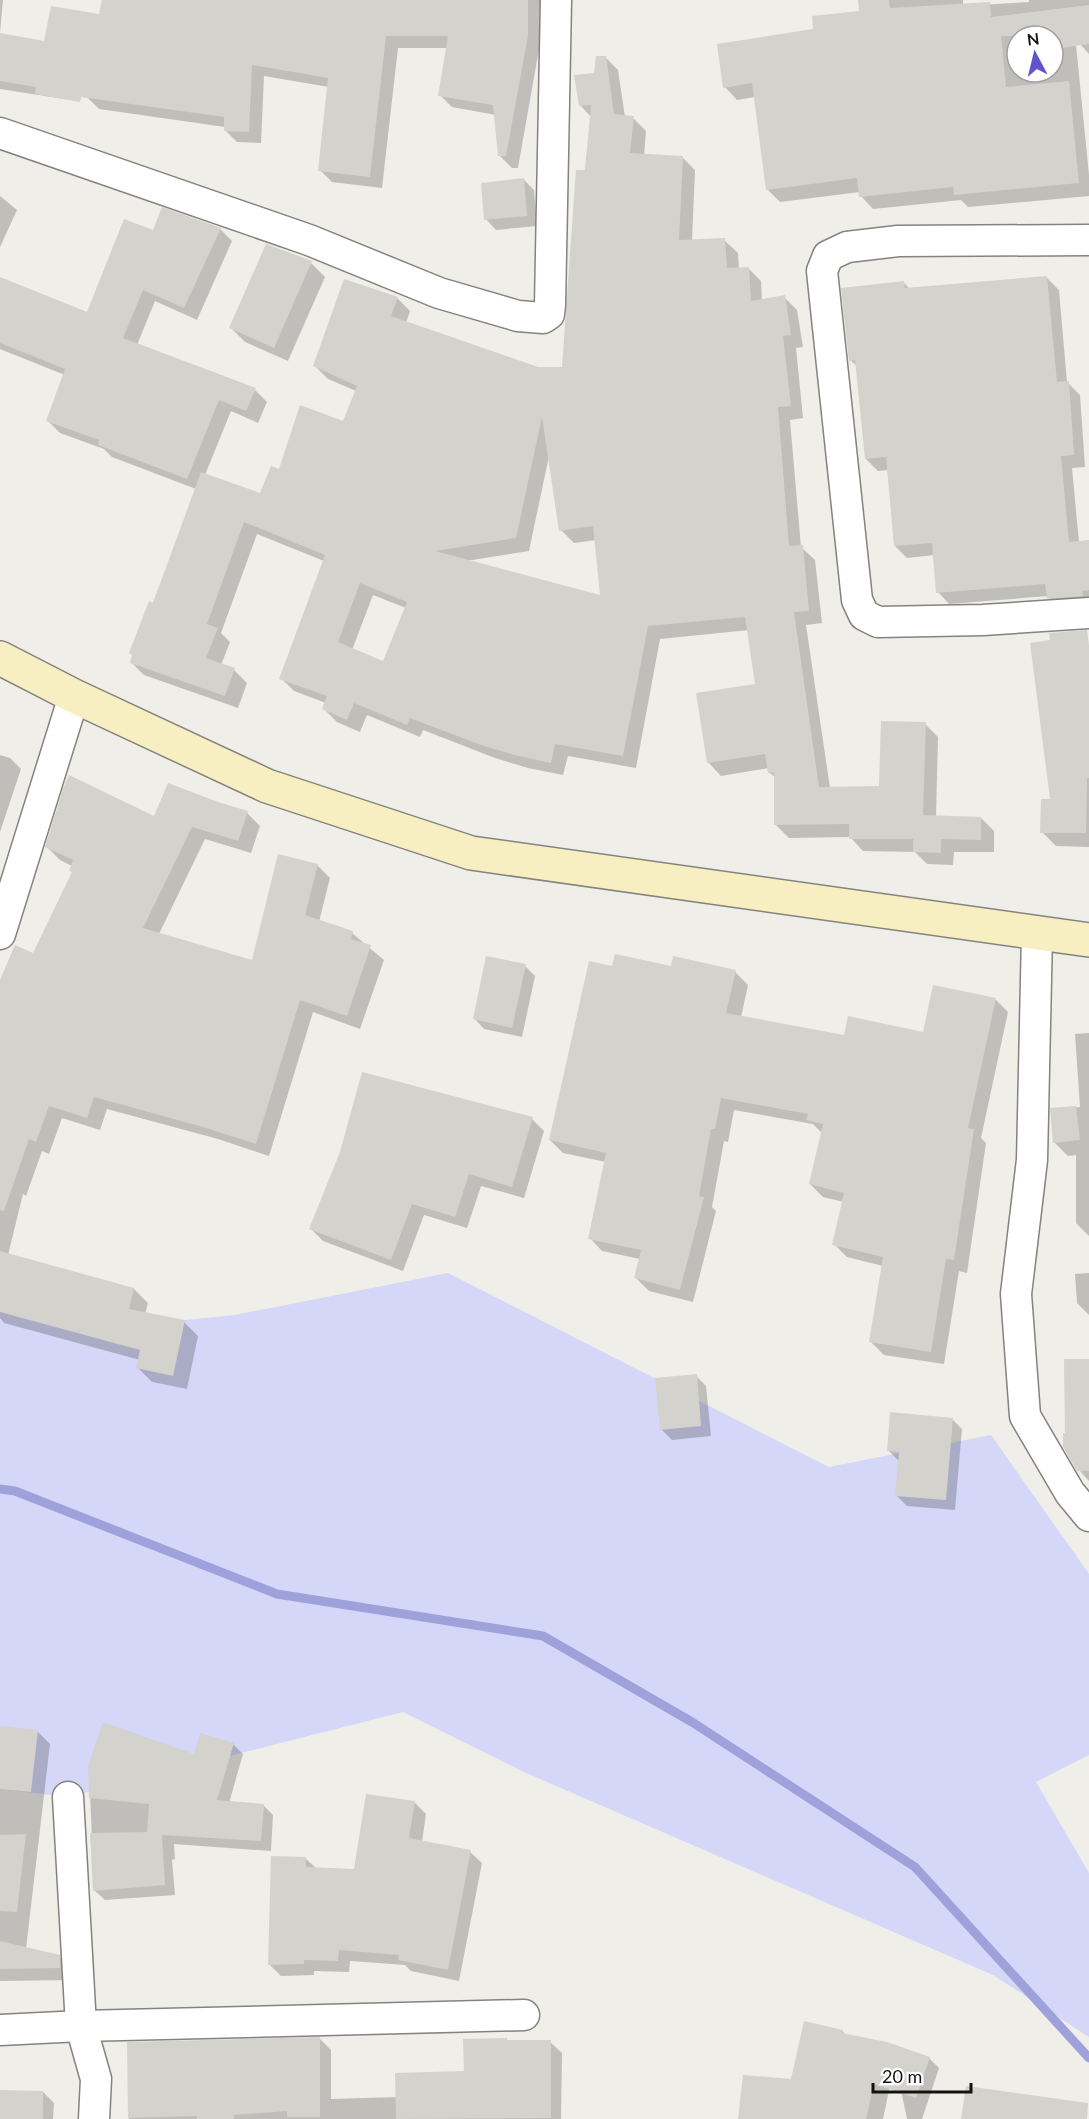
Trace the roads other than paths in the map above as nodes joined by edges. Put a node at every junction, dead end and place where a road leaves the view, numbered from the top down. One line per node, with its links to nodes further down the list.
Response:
1 (556, 0): 2 (street)
2 (0, 133)
3 (1089, 240): 4 (street)
4 (1089, 613)
5 (0, 658): 6 (street)
6 (74, 696): 7 (street); 8 (street)
7 (0, 934)
8 (1037, 934): 9 (street); 10 (street)
9 (1089, 940)
10 (1089, 1516)
11 (68, 1797): 13 (street)
12 (524, 2015): 13 (street)
13 (81, 2026): 14 (street); 15 (street)
14 (0, 2030)
15 (94, 2119)

